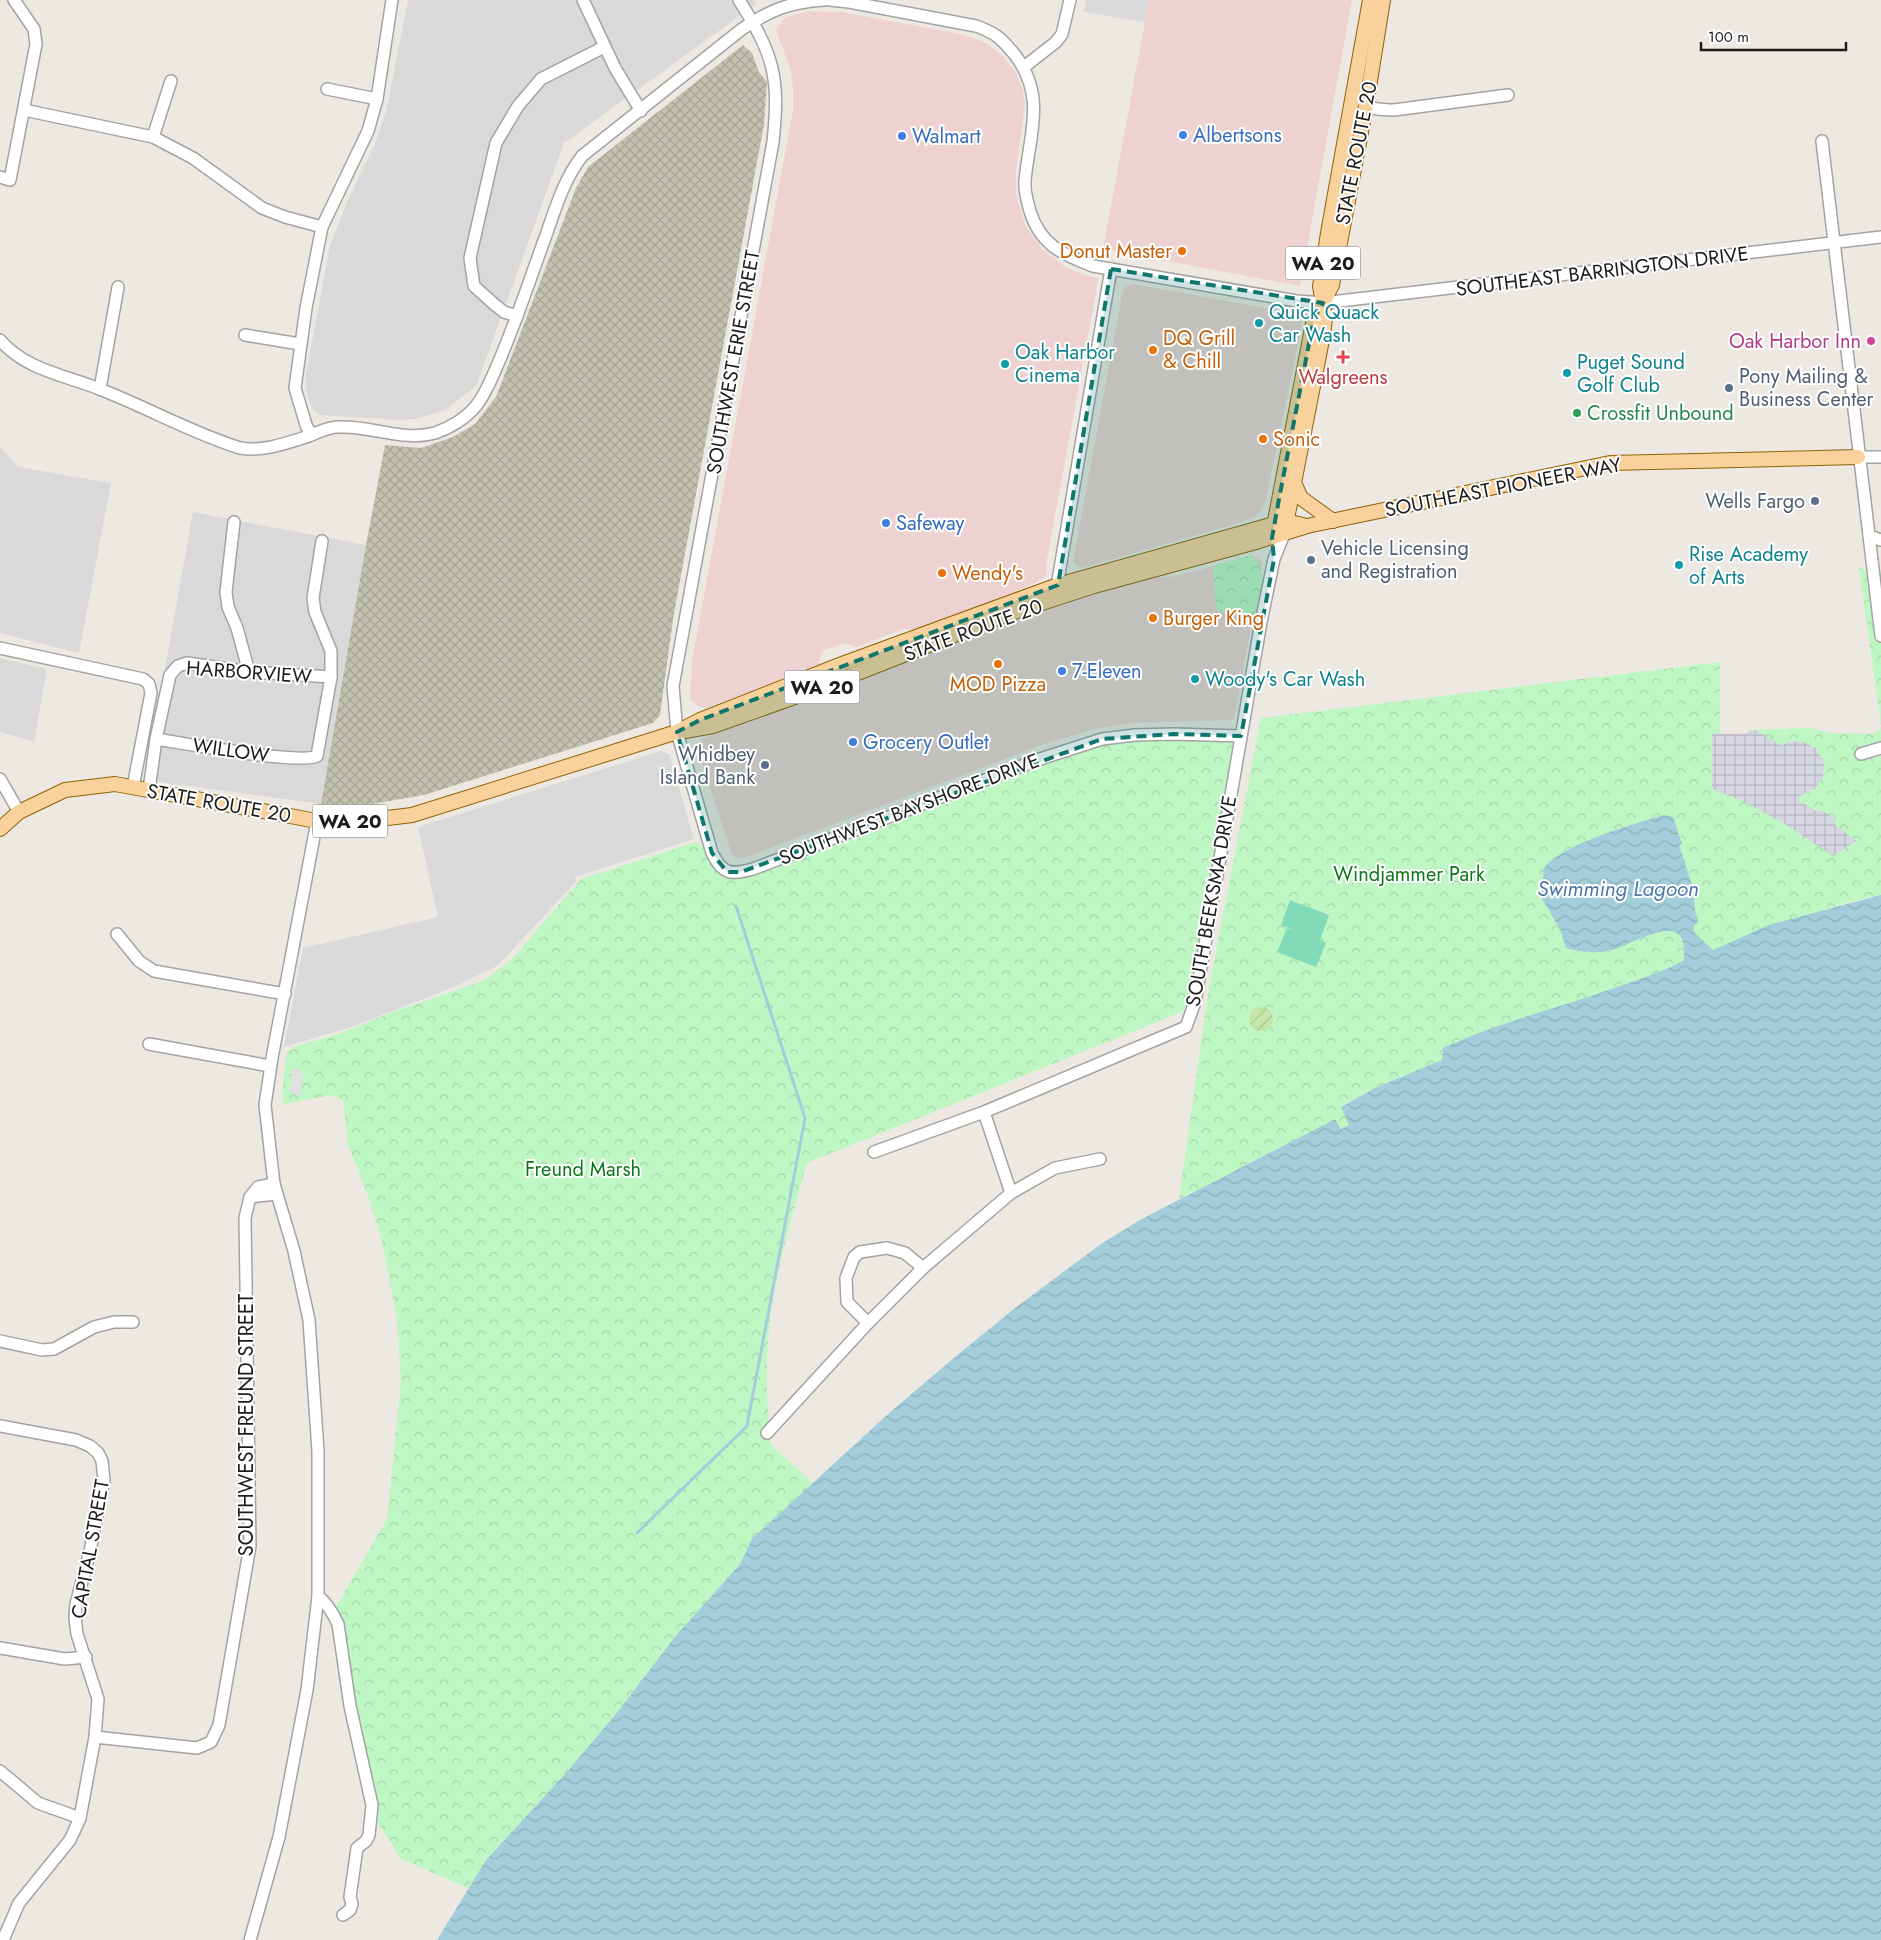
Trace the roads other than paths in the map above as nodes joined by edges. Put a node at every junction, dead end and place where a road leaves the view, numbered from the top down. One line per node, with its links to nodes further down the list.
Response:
1 (14, 0): 19 (street)
2 (392, 0): 17 (street)
3 (583, 0): 11 (street)
4 (739, 0): 10 (street, SOUTHWEST ERIE STREET)
5 (824, 0): 10 (street)
6 (830, 0): 12 (street)
7 (1070, 0): 12 (street)
8 (1370, 0): 13 (main road, STATE ROUTE 20 / WA 20)
9 (1383, 0): 18 (main road, STATE ROUTE 20 / WA 20)
10 (753, 21): 20 (street); 51 (street, SOUTHWEST ERIE STREET)
11 (604, 47): 20 (street); 30 (street)
12 (1024, 67): 27 (street, SOUTHEAST BARRINGTON DRIVE)
13 (1356, 80): 18 (street); 29 (main road, STATE ROUTE 20 / WA 20)
14 (171, 81): 21 (street)
15 (327, 89): 17 (street)
16 (1508, 95): 18 (street)
17 (377, 99): 24 (street)
18 (1366, 106): 29 (main road, STATE ROUTE 20 / WA 20)
19 (24, 110): 21 (street); 23 (street)
20 (641, 110): 30 (street)
21 (153, 137): 24 (street)
22 (1822, 141): 26 (street)
23 (0, 177)
24 (322, 227): 33 (street)
25 (1881, 238): 26 (street, SOUTHEAST BARRINGTON DRIVE)
26 (1834, 242): 29 (street, SOUTHEAST BARRINGTON DRIVE); 36 (street)
27 (1111, 269): 29 (street, SOUTHEAST BARRINGTON DRIVE); 45 (street)
28 (118, 287): 34 (street)
29 (1323, 303): 38 (main road, STATE ROUTE 20 / WA 20); 41 (main road, STATE ROUTE 20 / WA 20)
30 (517, 316): 35 (street)
31 (245, 335): 33 (street)
32 (0, 340): 34 (street)
33 (300, 344): 35 (street)
34 (100, 389): 35 (street)
35 (310, 435)
36 (1858, 457): 37 (street, SOUTHEAST PIONEER WAY); 39 (main road, SOUTHEAST PIONEER WAY); 42 (street)
37 (1881, 457)
38 (1294, 483): 39 (main road); 41 (main road, STATE ROUTE 20 / WA 20)
39 (1333, 521): 41 (main road, SOUTHEAST PIONEER WAY)
40 (234, 522): 49 (street)
41 (1279, 529): 45 (main road, WA 20); 46 (main road, STATE ROUTE 20 / WA 20); 52 (street, SOUTH BEEKSMA DRIVE)
42 (1869, 536): 43 (street); 47 (street)
43 (1881, 540)
44 (322, 541): 50 (street)
45 (1058, 585): 46 (street); 51 (main road, STATE ROUTE 20 / WA 20)
46 (1049, 601): 51 (main road, STATE ROUTE 20 / WA 20)
47 (1881, 636)
48 (0, 648): 57 (street)
49 (249, 672): 50 (street, HARBORVIEW); 53 (street, HARBORVIEW)
50 (331, 677): 53 (street, WILLOW)
51 (677, 732): 52 (street, SOUTHWEST BAYSHORE DRIVE); 60 (main road, STATE ROUTE 20 / WA 20)
52 (1241, 736): 66 (street, SOUTH BEEKSMA DRIVE)
53 (156, 739): 58 (street)
54 (1881, 748): 55 (street)
55 (1861, 754)
56 (0, 779): 59 (street)
57 (132, 787): 58 (main road, STATE ROUTE 20 / WA 20); 59 (main road, STATE ROUTE 20 / WA 20)
58 (149, 790): 60 (main road, STATE ROUTE 20 / WA 20)
59 (19, 812): 61 (main road, STATE ROUTE 20 / WA 20)
60 (317, 820): 63 (street)
61 (0, 828)
62 (117, 934): 63 (street)
63 (285, 994): 65 (street)
64 (149, 1044): 65 (street)
65 (270, 1066): 69 (street)
66 (984, 1112): 67 (street, SOUTH BEEKSMA DRIVE); 70 (street)
67 (874, 1152)
68 (1100, 1159): 70 (street)
69 (275, 1189): 77 (street); 80 (street, SOUTHWEST FREUND STREET)
70 (1011, 1193): 71 (street)
71 (923, 1268): 73 (street); 73 (street)
72 (133, 1322): 74 (street)
73 (868, 1323): 76 (street)
74 (0, 1341)
75 (0, 1426): 79 (street, CAPITAL STREET)
76 (767, 1433)
77 (318, 1596): 83 (street); 85 (street)
78 (0, 1648): 79 (street)
79 (86, 1657): 80 (street, CAPITAL STREET)
80 (95, 1737): 82 (street, CAPITAL STREET)
81 (0, 1770): 82 (street)
82 (80, 1818): 84 (street, CAPITAL STREET)
83 (343, 1915)
84 (3, 1940)
85 (250, 1940)

